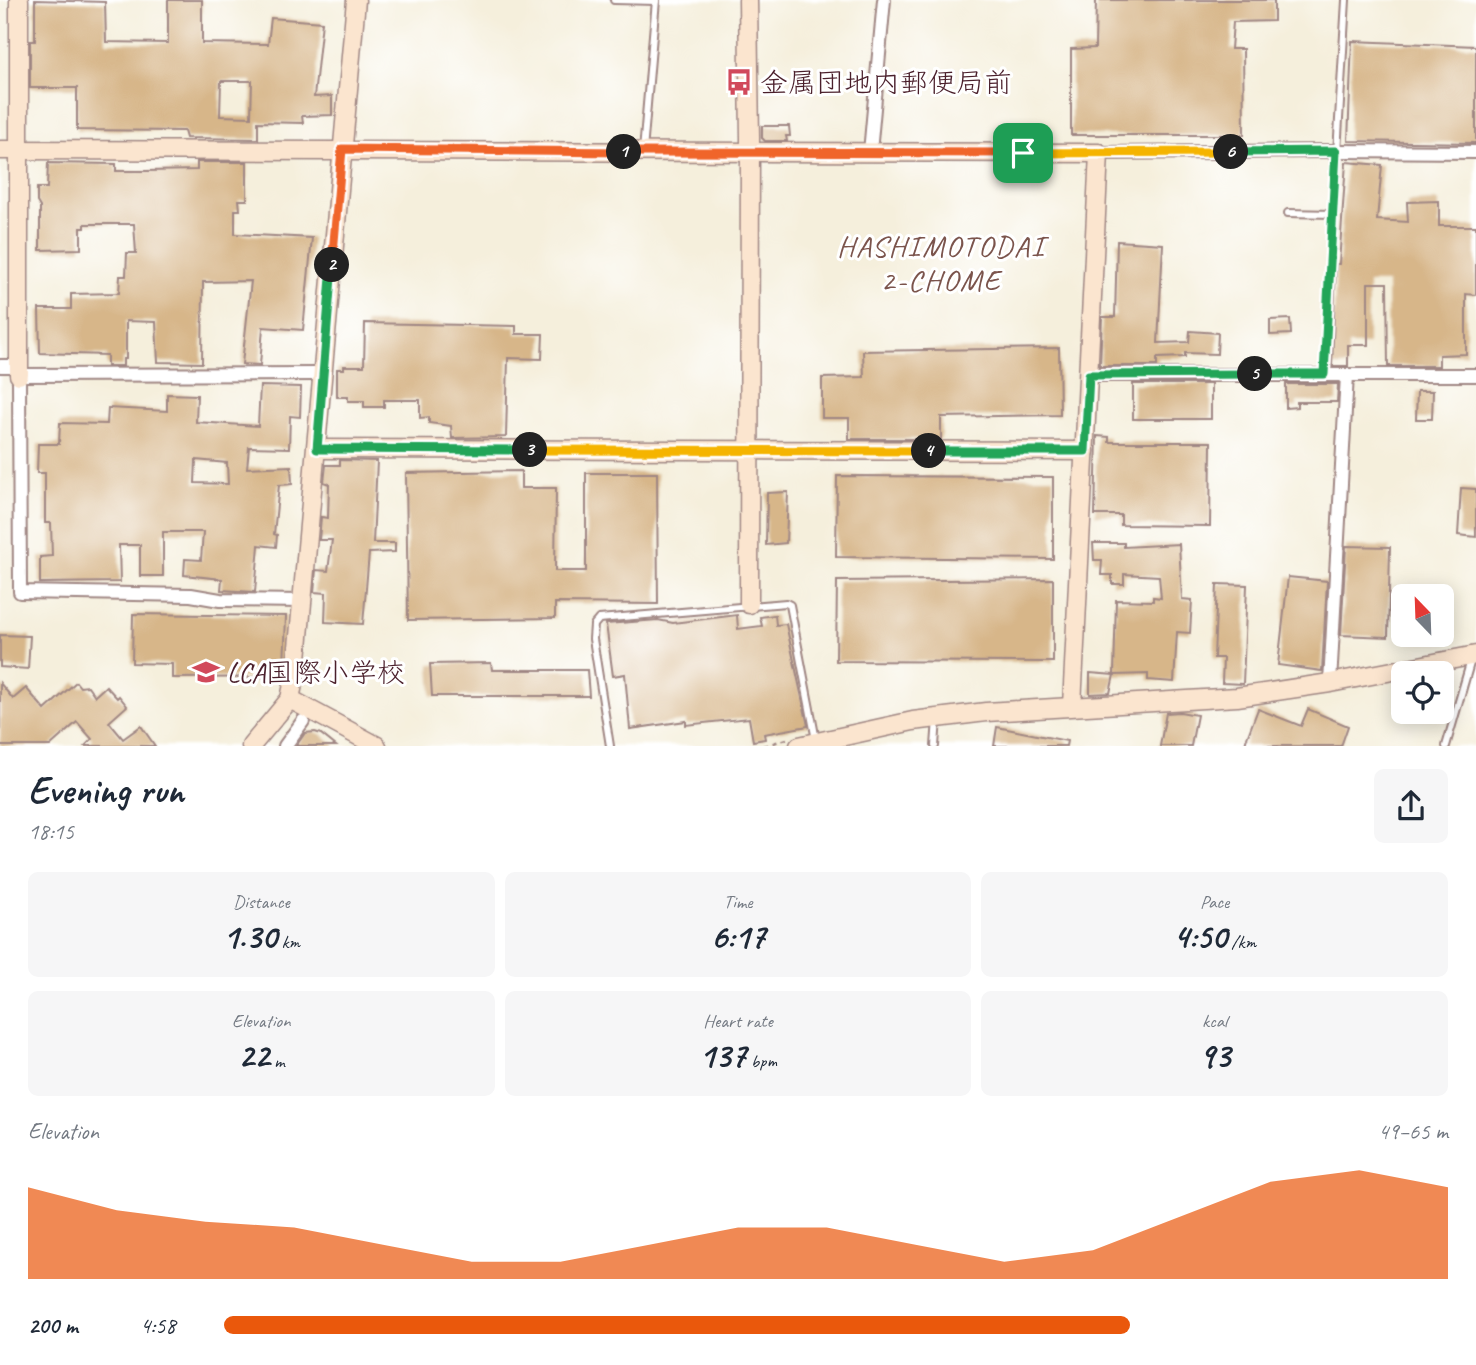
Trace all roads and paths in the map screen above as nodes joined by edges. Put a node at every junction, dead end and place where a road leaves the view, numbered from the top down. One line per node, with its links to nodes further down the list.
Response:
1 (19, 0): 9 (street)
2 (356, 0): 8 (street)
3 (614, 0): 4 (lane)
4 (656, 0): 11 (lane)
5 (748, 0): 12 (street)
6 (884, 0): 13 (street)
7 (1346, 0): 10 (lane)
8 (342, 149): 9 (street); 11 (street); 20 (street)
9 (9, 150): 19 (street)
10 (1336, 151): 14 (street); 15 (street); 17 (lane)
11 (643, 152): 12 (street)
12 (749, 152): 13 (street); 27 (street)
13 (870, 152): 15 (street)
14 (1476, 152)
15 (1100, 153): 22 (street)
16 (1288, 214): 17 (lane)
17 (1333, 214): 21 (lane)
18 (0, 366): 19 (street)
19 (19, 370): 20 (street); 28 (street)
20 (322, 374): 25 (street)
21 (1324, 374): 22 (street); 23 (street)
22 (1089, 375): 26 (street)
23 (1347, 375): 24 (street); 31 (street)
24 (1476, 375)
25 (317, 449): 27 (street); 28 (street)
26 (1085, 451): 27 (street); 33 (street)
27 (750, 452): 29 (street)
28 (304, 601): 32 (street)
29 (749, 604): 36 (lane); 40 (lane)
30 (1474, 655): 31 (street); 42 (lane)
31 (1330, 683): 33 (street)
32 (290, 699): 37 (street); 39 (street)
33 (1072, 706): 34 (street)
34 (937, 718): 36 (street); 41 (lane)
35 (303, 721): 38 (street)
36 (811, 744)
37 (251, 746)
38 (285, 746)
39 (377, 746)
40 (610, 746)
41 (935, 746)
42 (1446, 746)

